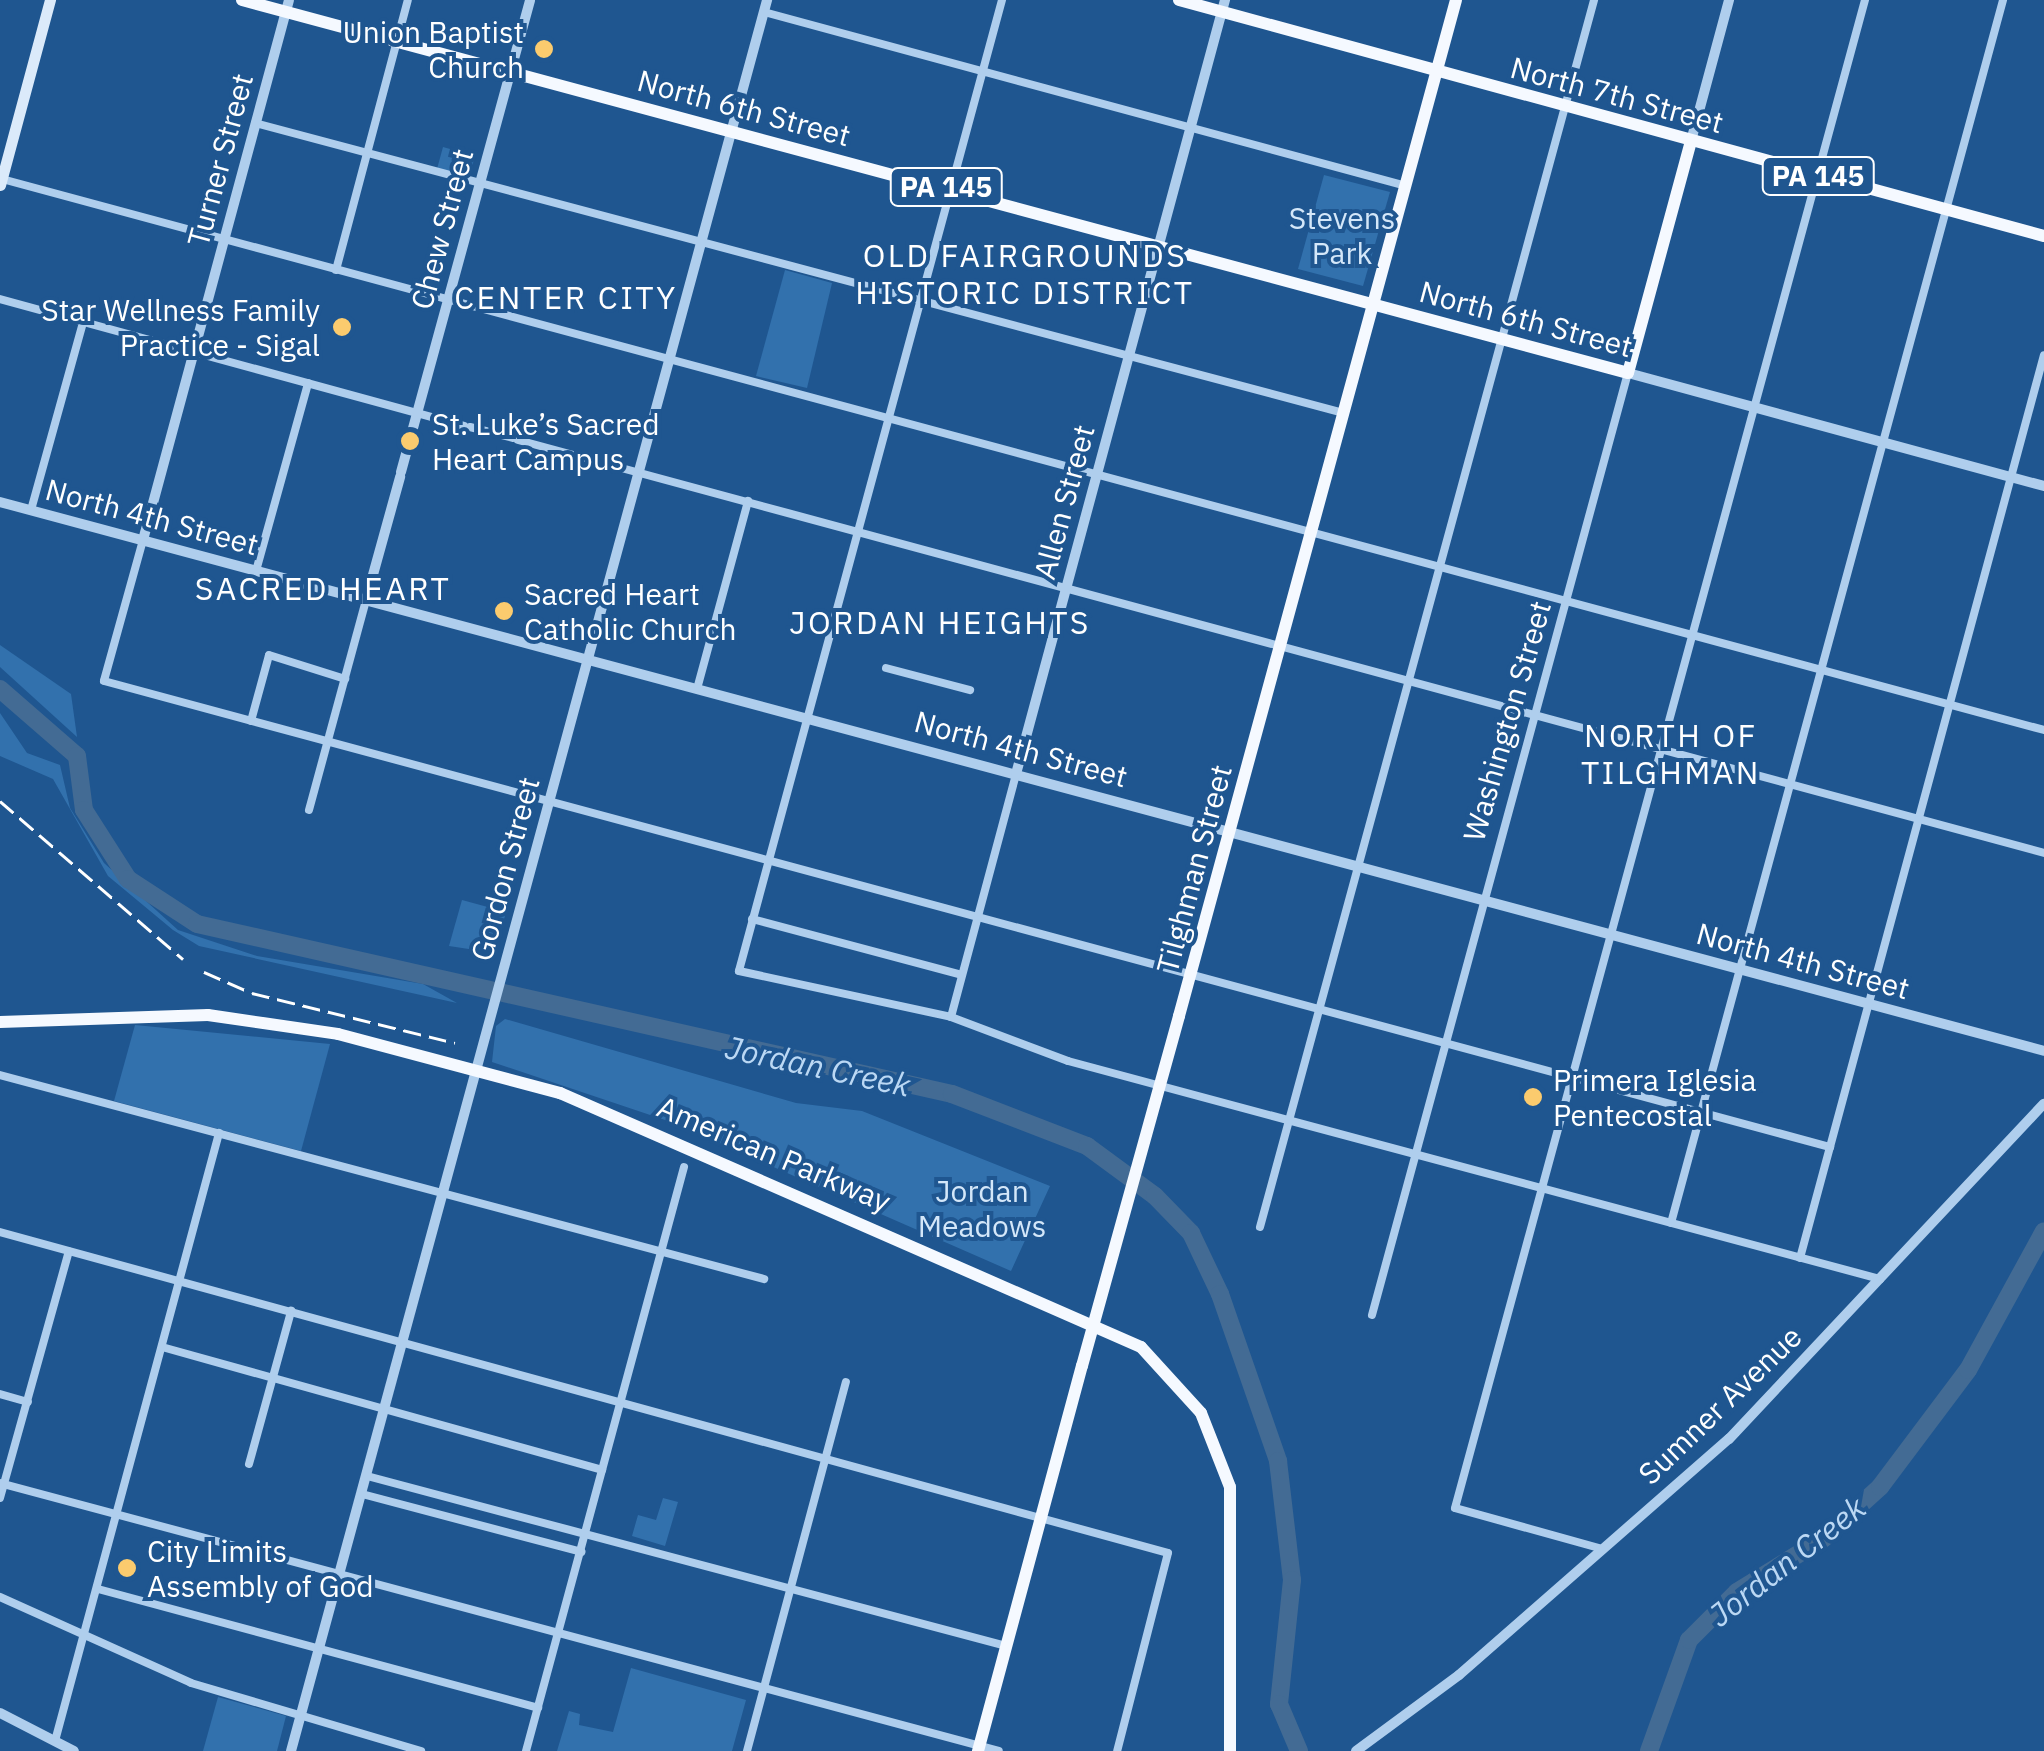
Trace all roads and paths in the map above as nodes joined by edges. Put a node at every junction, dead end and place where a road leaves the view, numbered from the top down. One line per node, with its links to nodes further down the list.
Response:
1 (50, 0): 26 (main road)
2 (242, 0): 12 (main road, North 6th Street / PA 145)
3 (408, 0): 15 (street)
4 (530, 0): 16 (street, Chew Street)
5 (1002, 0): 17 (street)
6 (1179, 0): 14 (main road, North 7th Street / PA 145)
7 (1456, 0): 18 (main road, Tilghman Street)
8 (1594, 0): 19 (street)
9 (1729, 0): 23 (street)
10 (1865, 0): 25 (street)
11 (2003, 0): 30 (street)
12 (288, 6): 15 (main road, North 6th Street / PA 145); 20 (street, Turner Street)
13 (766, 6): 17 (street); 22 (street, Gordon Street)
14 (1224, 6): 18 (main road, North 7th Street / PA 145); 21 (street, Allen Street)
15 (397, 42): 16 (main road, North 6th Street / PA 145); 24 (street)
16 (510, 72): 22 (main road, North 6th Street / PA 145); 27 (street, Chew Street)
17 (983, 72): 21 (street); 29 (street)
18 (1436, 72): 19 (main road, North 7th Street / PA 145); 28 (main road, Tilghman Street)
19 (1564, 107): 23 (main road, North 7th Street / PA 145); 41 (street)
20 (256, 124): 24 (street); 32 (street, Turner Street)
21 (1190, 128): 28 (street); 34 (street, Allen Street)
22 (731, 131): 29 (main road, North 6th Street / PA 145); 33 (street, Gordon Street)
23 (1691, 141): 25 (main road, North 7th Street / PA 145); 46 (main road, Washington Street)
24 (367, 153): 27 (street); 35 (street)
25 (1819, 176): 30 (main road, North 7th Street / PA 145); 48 (street)
26 (1, 180): 32 (street)
27 (480, 183): 33 (street); 36 (street, Chew Street)
28 (1406, 186): 39 (main road, Tilghman Street)
29 (951, 188): 34 (main road, North 6th Street / PA 145); 38 (street)
30 (1945, 209): 31 (main road, North 7th Street / PA 145); 52 (street)
31 (2044, 236)
32 (225, 240): 35 (street); 42 (street, Turner Street)
33 (701, 242): 38 (street); 45 (street, Gordon Street)
34 (1160, 245): 39 (main road, North 6th Street / PA 145); 44 (street, Allen Street)
35 (336, 270): 36 (street)
36 (449, 298): 45 (street); 49 (street, Chew Street)
37 (0, 299): 40 (street)
38 (920, 300): 44 (street); 51 (street)
39 (1374, 305): 41 (main road, North 6th Street / PA 145); 50 (main road, Tilghman Street)
40 (83, 322): 42 (street); 59 (street)
41 (1502, 337): 46 (main road, North 6th Street / PA 145); 63 (street)
42 (193, 352): 47 (street); 62 (street, Turner Street)
43 (2044, 355): 55 (street)
44 (1129, 357): 50 (street); 54 (street, Allen Street)
45 (669, 358): 51 (street); 53 (street, Gordon Street)
46 (1628, 373): 48 (street, North 6th Street); 67 (street, Washington Street)
47 (308, 383): 49 (street); 64 (street)
48 (1755, 408): 52 (street, North 6th Street); 68 (street)
49 (417, 413): 53 (street); 66 (street, Chew Street)
50 (1344, 413): 61 (main road, Tilghman Street)
51 (888, 418): 54 (street); 60 (street)
52 (1882, 442): 55 (street, North 6th Street); 72 (street)
53 (639, 471): 57 (street); 70 (street, Gordon Street)
54 (1098, 473): 61 (street); 65 (street, Allen Street)
55 (2010, 477): 56 (street, North 6th Street); 77 (street)
56 (2044, 486)
57 (748, 501): 60 (street); 75 (street)
58 (0, 502): 59 (street, North 4th Street)
59 (31, 510): 62 (street, North 4th Street)
60 (857, 530): 65 (street); 79 (street)
61 (1312, 531): 63 (street); 69 (main road, Tilghman Street)
62 (143, 540): 64 (street, North 4th Street); 80 (street, Turner Street)
63 (1440, 565): 67 (street); 74 (street)
64 (256, 570): 66 (street, North 4th Street)
65 (1066, 587): 69 (street); 84 (street, Allen Street)
66 (366, 600): 70 (street, North 4th Street); 73 (street, Chew Street)
67 (1567, 600): 68 (street); 78 (street, Washington Street)
68 (1692, 634): 72 (street); 83 (street)
69 (1281, 646): 74 (street); 89 (main road, Tilghman Street)
70 (588, 660): 75 (street, North 4th Street); 86 (street, Gordon Street)
71 (886, 668): 76 (street)
72 (1821, 670): 77 (street); 85 (street)
73 (345, 679): 80 (street); 82 (street, Chew Street)
74 (1407, 680): 78 (street); 92 (street)
75 (697, 689): 79 (street, North 4th Street)
76 (970, 690)
77 (1949, 705): 81 (street); 88 (street)
78 (1535, 714): 83 (street); 93 (street, Washington Street)
79 (806, 718): 84 (street, North 4th Street); 91 (street)
80 (251, 721): 82 (street)
81 (2044, 730)
82 (328, 742): 86 (street); 87 (street, Chew Street)
83 (1662, 749): 85 (street); 96 (street)
84 (1016, 774): 89 (street, North 4th Street); 94 (street, Allen Street)
85 (1791, 784): 88 (street); 97 (street)
86 (549, 801): 91 (street); 106 (street, Gordon Street)
87 (309, 810)
88 (1918, 819): 90 (street); 100 (street)
89 (1230, 831): 92 (street, North 4th Street); 98 (main road, Tilghman Street)
90 (2044, 853)
91 (768, 860): 94 (street); 95 (street)
92 (1356, 865): 93 (street, North 4th Street); 101 (street)
93 (1483, 899): 96 (street, North 4th Street); 104 (street, Washington Street)
94 (978, 916): 98 (street); 99 (street, Allen Street)
95 (752, 919): 99 (street); 102 (street)
96 (1612, 934): 97 (street, North 4th Street); 108 (street)
97 (1739, 969): 100 (street, North 4th Street); 110 (street)
98 (1191, 972): 101 (street); 145 (main road, Tilghman Street, bridge)
99 (962, 975): 102 (street, Allen Street)
100 (1868, 1005): 105 (street, North 4th Street); 113 (street)
101 (1318, 1007): 104 (street); 111 (street)
102 (951, 1017): 111 (street)
103 (0, 1022): 106 (main road, American Parkway)
104 (1445, 1042): 108 (street); 114 (street, Washington Street)
105 (2044, 1051)
106 (476, 1069): 117 (street, Gordon Street); 170 (main road, American Parkway)
107 (0, 1074): 112 (street)
108 (1572, 1076): 110 (street); 116 (street)
109 (2044, 1104): 125 (street, Sumner Avenue)
110 (1701, 1112): 113 (street); 118 (street)
111 (1288, 1119): 114 (street); 119 (street)
112 (219, 1134): 117 (street); 126 (street)
113 (1830, 1146): 123 (street)
114 (1415, 1154): 116 (street); 128 (street, Washington Street)
115 (684, 1166): 122 (street)
116 (1542, 1188): 118 (street); 147 (street)
117 (443, 1196): 122 (street); 129 (street, Gordon Street)
118 (1670, 1223): 123 (street)
119 (1260, 1227)
120 (0, 1232): 121 (street)
121 (69, 1251): 126 (street); 135 (street)
122 (662, 1253): 124 (street); 134 (street)
123 (1800, 1258): 125 (street)
124 (764, 1280)
125 (1881, 1280): 147 (street, Sumner Avenue)
126 (180, 1281): 127 (street); 130 (street)
127 (291, 1311): 129 (street); 131 (street)
128 (1372, 1315)
129 (404, 1341): 134 (street); 136 (street, Gordon Street)
130 (162, 1346): 131 (street); 144 (street)
131 (272, 1378): 136 (street); 138 (street)
132 (846, 1382): 137 (street)
133 (0, 1394): 135 (street)
134 (622, 1400): 137 (street); 139 (street)
135 (28, 1402): 141 (street)
136 (385, 1410): 139 (street); 140 (street, Gordon Street)
137 (826, 1456): 145 (street); 150 (street)
138 (249, 1464)
139 (602, 1470): 146 (street)
140 (366, 1476): 142 (street, Gordon Street); 146 (street)
141 (3, 1484): 143 (street); 144 (street)
142 (362, 1494): 148 (street); 149 (street, Gordon Street)
143 (0, 1498)
144 (118, 1514): 149 (street); 151 (street)
145 (1041, 1518): 155 (main road, Tilghman Street); 169 (street)
146 (584, 1536): 148 (street); 150 (street)
147 (1598, 1548): 171 (street, Sumner Avenue)
148 (581, 1552): 153 (street)
149 (340, 1574): 153 (street); 156 (street, Gordon Street)
150 (791, 1588): 155 (street); 157 (street)
151 (98, 1589): 154 (street); 156 (street)
152 (0, 1597): 154 (street)
153 (559, 1633): 157 (street); 158 (street)
154 (85, 1640): 160 (street); 161 (street)
155 (1006, 1646): 162 (main road, Tilghman Street)
156 (319, 1648): 158 (street); 160 (street, Gordon Street)
157 (764, 1688): 162 (street); 167 (street)
158 (538, 1708): 166 (street)
159 (0, 1713): 161 (street)
160 (301, 1715): 164 (street, Gordon Street); 165 (street)
161 (55, 1742): 163 (street)
162 (979, 1748): 168 (street)
163 (74, 1751)
164 (291, 1751)
165 (422, 1751)
166 (526, 1751)
167 (747, 1751)
168 (999, 1751)
169 (1117, 1751)
170 (1230, 1751)
171 (1356, 1751)

